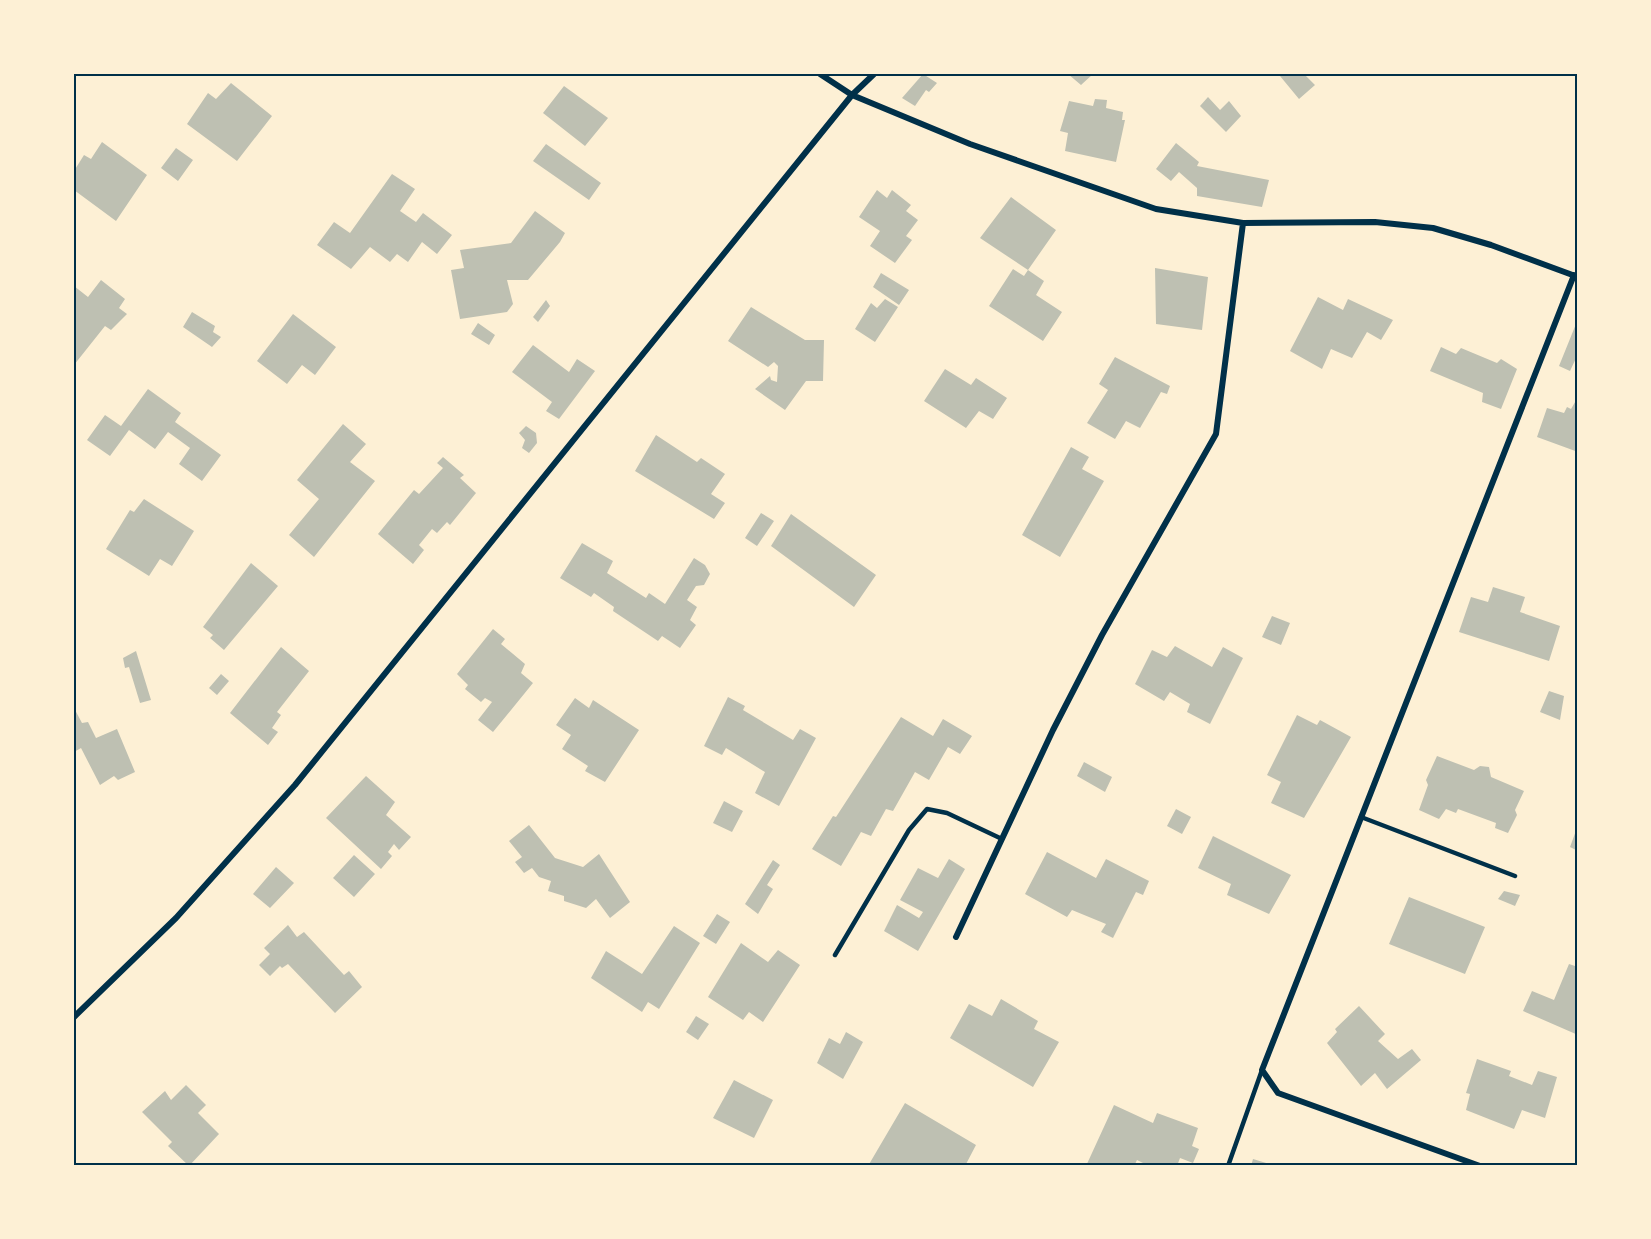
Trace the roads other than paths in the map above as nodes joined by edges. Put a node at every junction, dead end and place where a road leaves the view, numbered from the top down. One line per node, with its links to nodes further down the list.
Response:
1 (820, 74): 3 (street)
2 (874, 74): 3 (street)
3 (852, 95): 4 (street); 11 (street)
4 (1243, 223): 5 (street); 7 (street)
5 (1576, 276): 6 (street)
6 (1361, 817): 8 (lane); 12 (street)
7 (1002, 839): 9 (street); 10 (lane)
8 (1515, 876)
9 (956, 938)
10 (835, 955)
11 (74, 1017)
12 (1262, 1070): 13 (lane); 14 (street)
13 (1228, 1166)
14 (1479, 1166)

